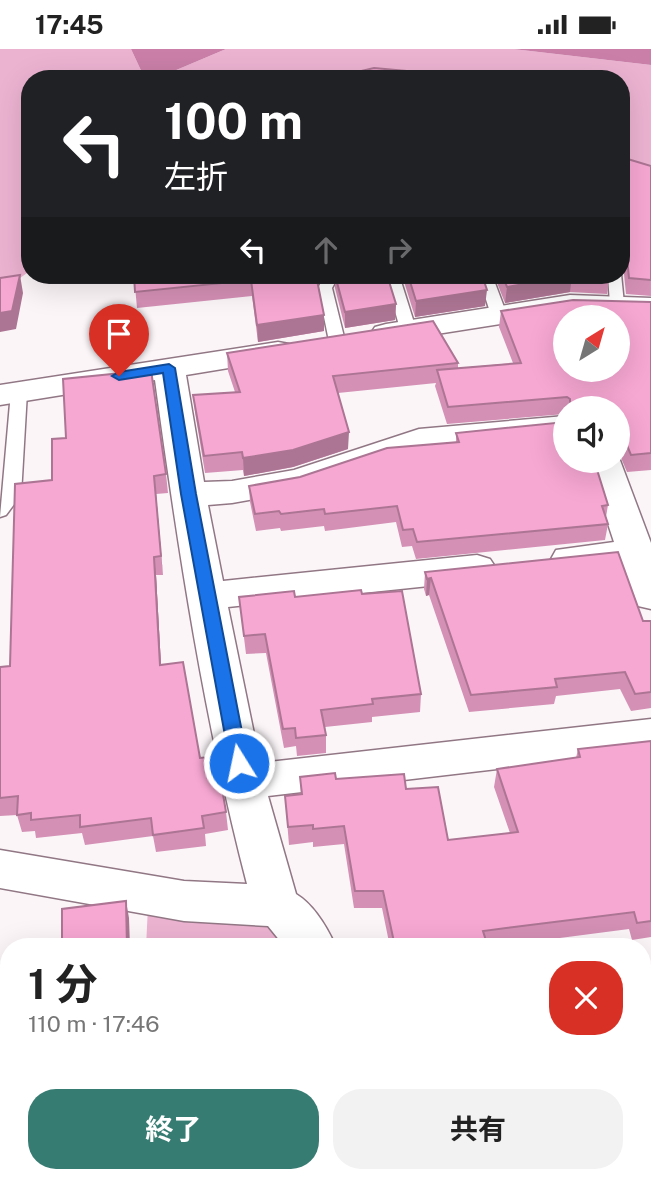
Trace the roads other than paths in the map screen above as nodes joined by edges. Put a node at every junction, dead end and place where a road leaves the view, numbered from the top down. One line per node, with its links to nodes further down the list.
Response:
1 (327, 284): 8 (lane)
2 (395, 284): 7 (lane)
3 (488, 284): 6 (lane)
4 (616, 289): 5 (street); 6 (street)
5 (651, 307)
6 (499, 315): 7 (street)
7 (408, 329): 8 (street)
8 (337, 341): 9 (street)
9 (169, 368): 10 (street); 13 (street)
10 (9, 394): 14 (lane)
11 (553, 427): 13 (street)
12 (609, 473): 15 (street)
13 (188, 494): 16 (street)
14 (0, 511)
15 (636, 552): 16 (street); 17 (street)
16 (208, 596): 19 (street)
17 (651, 596)
18 (651, 735): 19 (street)
19 (242, 782): 21 (street)
20 (0, 869): 21 (street)
21 (276, 906): 22 (street)
22 (306, 938)

